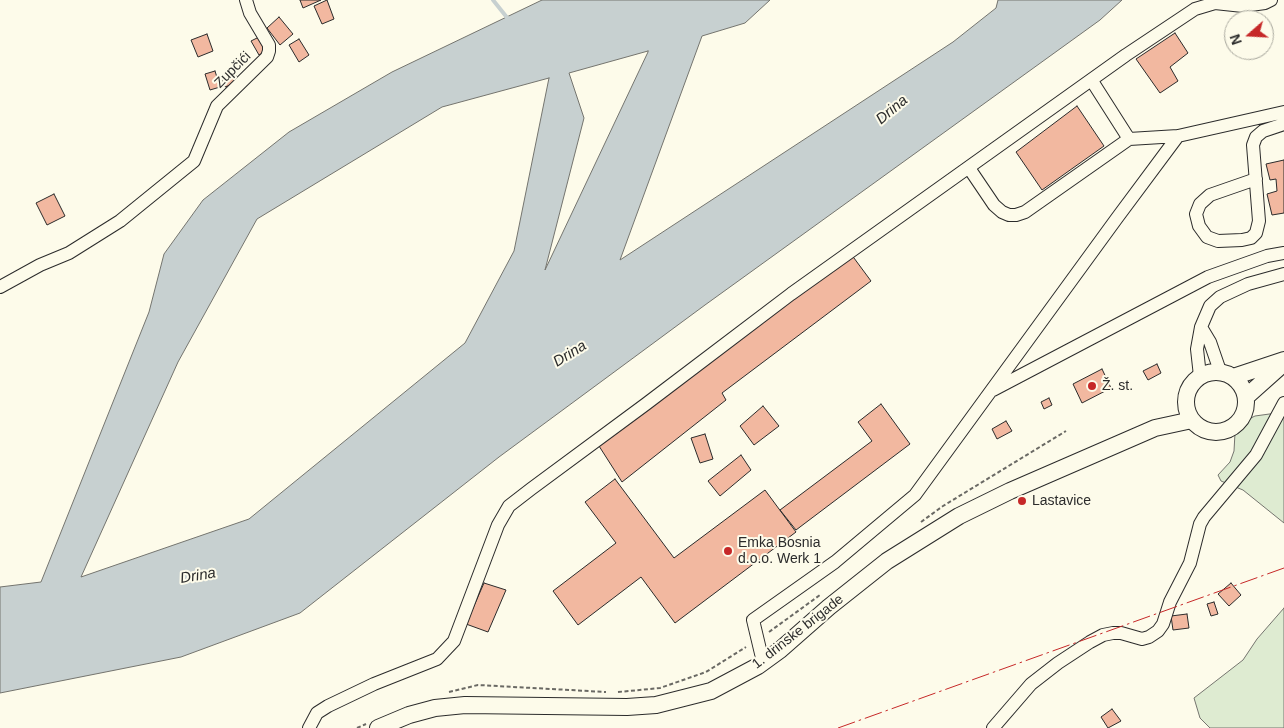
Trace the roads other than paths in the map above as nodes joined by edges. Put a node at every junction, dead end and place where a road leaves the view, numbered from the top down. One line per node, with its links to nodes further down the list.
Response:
1 (246, 0): 12 (street, Zupčići)
2 (1271, 0): 3 (street)
3 (1092, 81): 7 (street); 8 (street)
4 (1284, 112): 6 (street)
5 (1284, 124): 9 (street)
6 (1178, 136): 7 (street); 17 (street)
7 (1129, 139): 8 (street)
8 (969, 168): 25 (street)
9 (1256, 179): 9 (street)
10 (1284, 254): 17 (street)
11 (1284, 274): 13 (street)
12 (0, 287)
13 (1201, 327): 15 (street); 16 (street)
14 (1284, 362): 15 (main road); 18 (main road)
15 (1226, 374): 16 (main road); 18 (main road)
16 (1200, 376): 19 (main road)
17 (990, 392): 23 (street)
18 (1246, 397): 21 (main road)
19 (1186, 401): 21 (main road); 22 (main road)
20 (1283, 405): 26 (street)
21 (1192, 420): 22 (main road)
22 (1155, 428): 23 (main road, 1. drinske brigade)
23 (763, 662): 24 (main road, 1. drinske brigade)
24 (372, 726)
25 (309, 728)
26 (992, 728)

